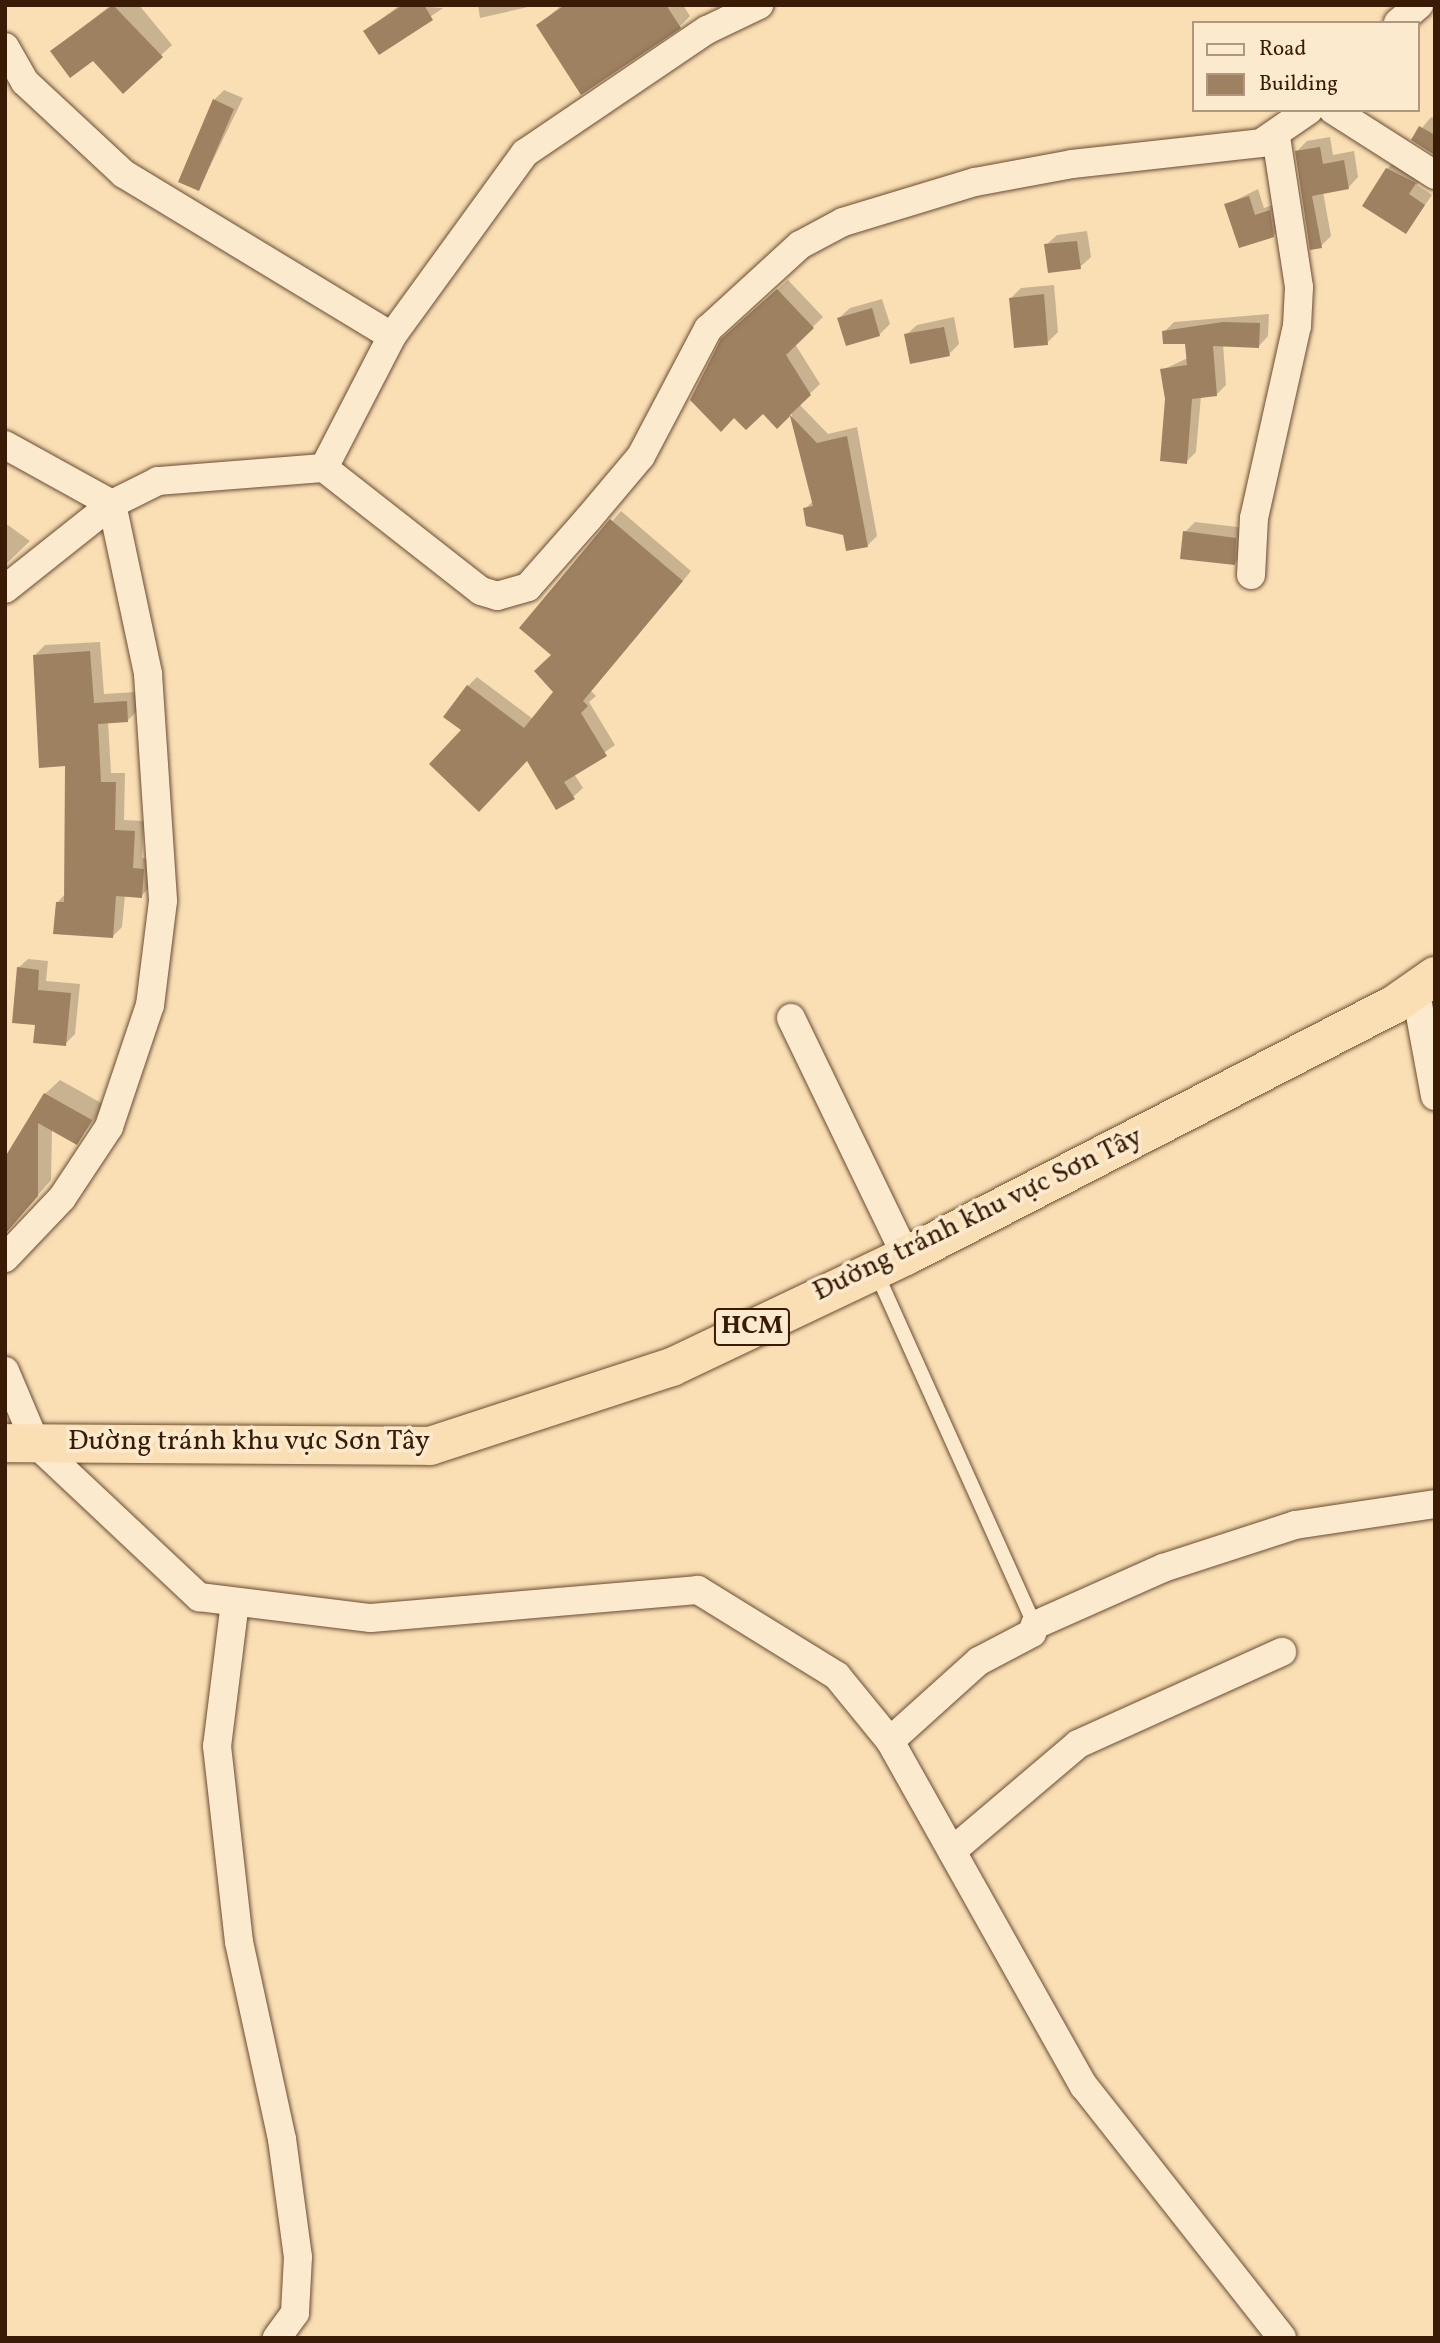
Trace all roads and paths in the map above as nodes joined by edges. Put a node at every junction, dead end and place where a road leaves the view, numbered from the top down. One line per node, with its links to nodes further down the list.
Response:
1 (759, 5): 9 (street)
2 (1419, 5): 3 (street)
3 (1400, 21)
4 (5, 47): 9 (street)
5 (1307, 112): 7 (street)
6 (1336, 112): 8 (street)
7 (1276, 137): 11 (street); 13 (street)
8 (1435, 175)
9 (392, 336): 11 (street)
10 (5, 444): 12 (street)
11 (324, 468): 12 (street)
12 (112, 504): 14 (street); 18 (street)
13 (1251, 576)
14 (5, 589)
15 (1425, 982): 17 (street); 19 (highway, Đường tránh khu vực Sơn Tây / HCM)
16 (791, 1018): 19 (street)
17 (1435, 1096)
18 (5, 1258)
19 (891, 1263): 21 (highway, Đường tránh khu vực Sơn Tây / HCM); 24 (lane)
20 (5, 1371): 21 (street)
21 (21, 1443): 23 (street)
22 (1435, 1504): 24 (street)
23 (235, 1602): 26 (street); 28 (street)
24 (1035, 1625): 26 (street)
25 (1282, 1652): 27 (street)
26 (890, 1741): 27 (street)
27 (952, 1851): 29 (street)
28 (277, 2338)
29 (1282, 2338)

